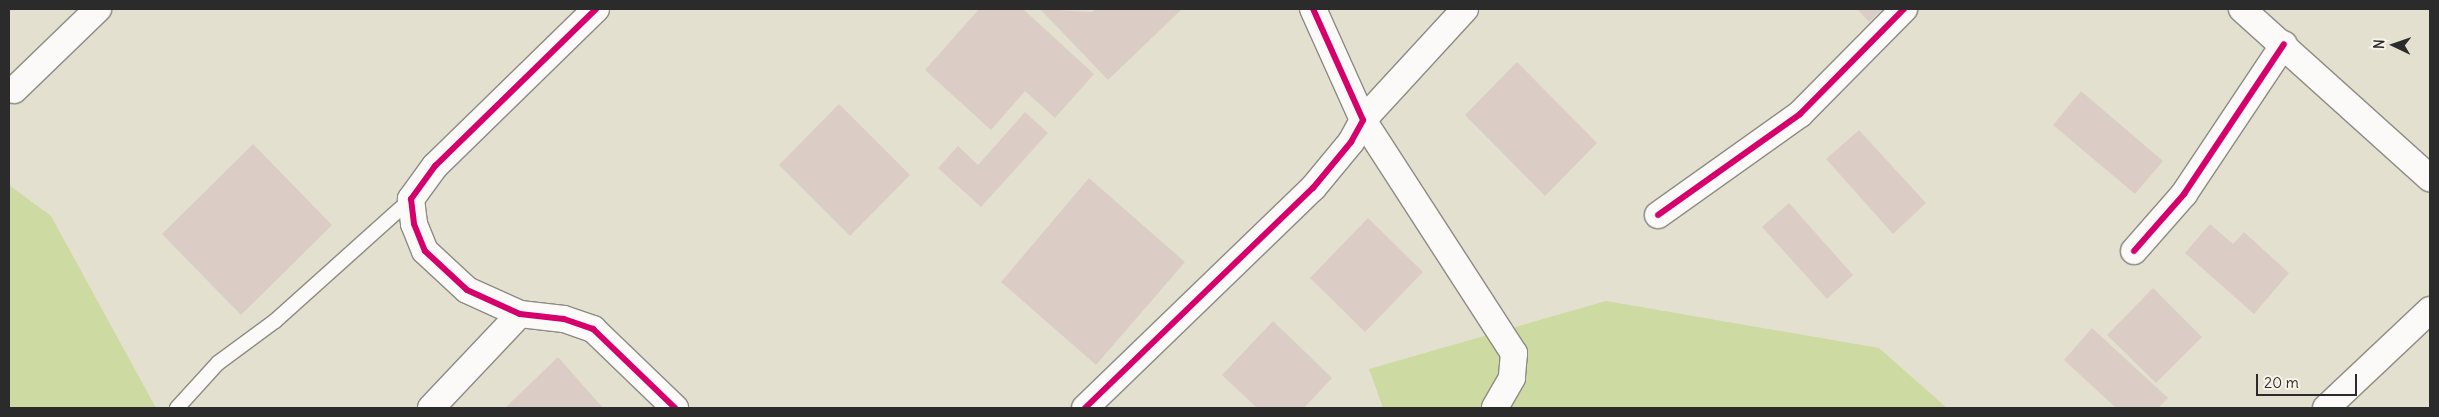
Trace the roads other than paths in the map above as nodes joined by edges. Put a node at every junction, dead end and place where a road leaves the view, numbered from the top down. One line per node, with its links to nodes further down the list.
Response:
1 (98, 9): 8 (street)
2 (596, 9): 11 (street)
3 (1313, 9): 9 (street)
4 (1465, 9): 9 (street)
5 (1904, 9): 12 (street)
6 (2242, 9): 7 (street)
7 (2284, 44): 10 (street); 13 (street)
8 (14, 90)
9 (1363, 120): 19 (street); 20 (street)
10 (2430, 178)
11 (411, 199): 15 (street); 16 (lane)
12 (1658, 215)
13 (2134, 251)
14 (2430, 310): 21 (street)
15 (520, 314): 17 (street); 18 (street)
16 (177, 408)
17 (431, 408)
18 (675, 408)
19 (1085, 408)
20 (1495, 408)
21 (2326, 408)

